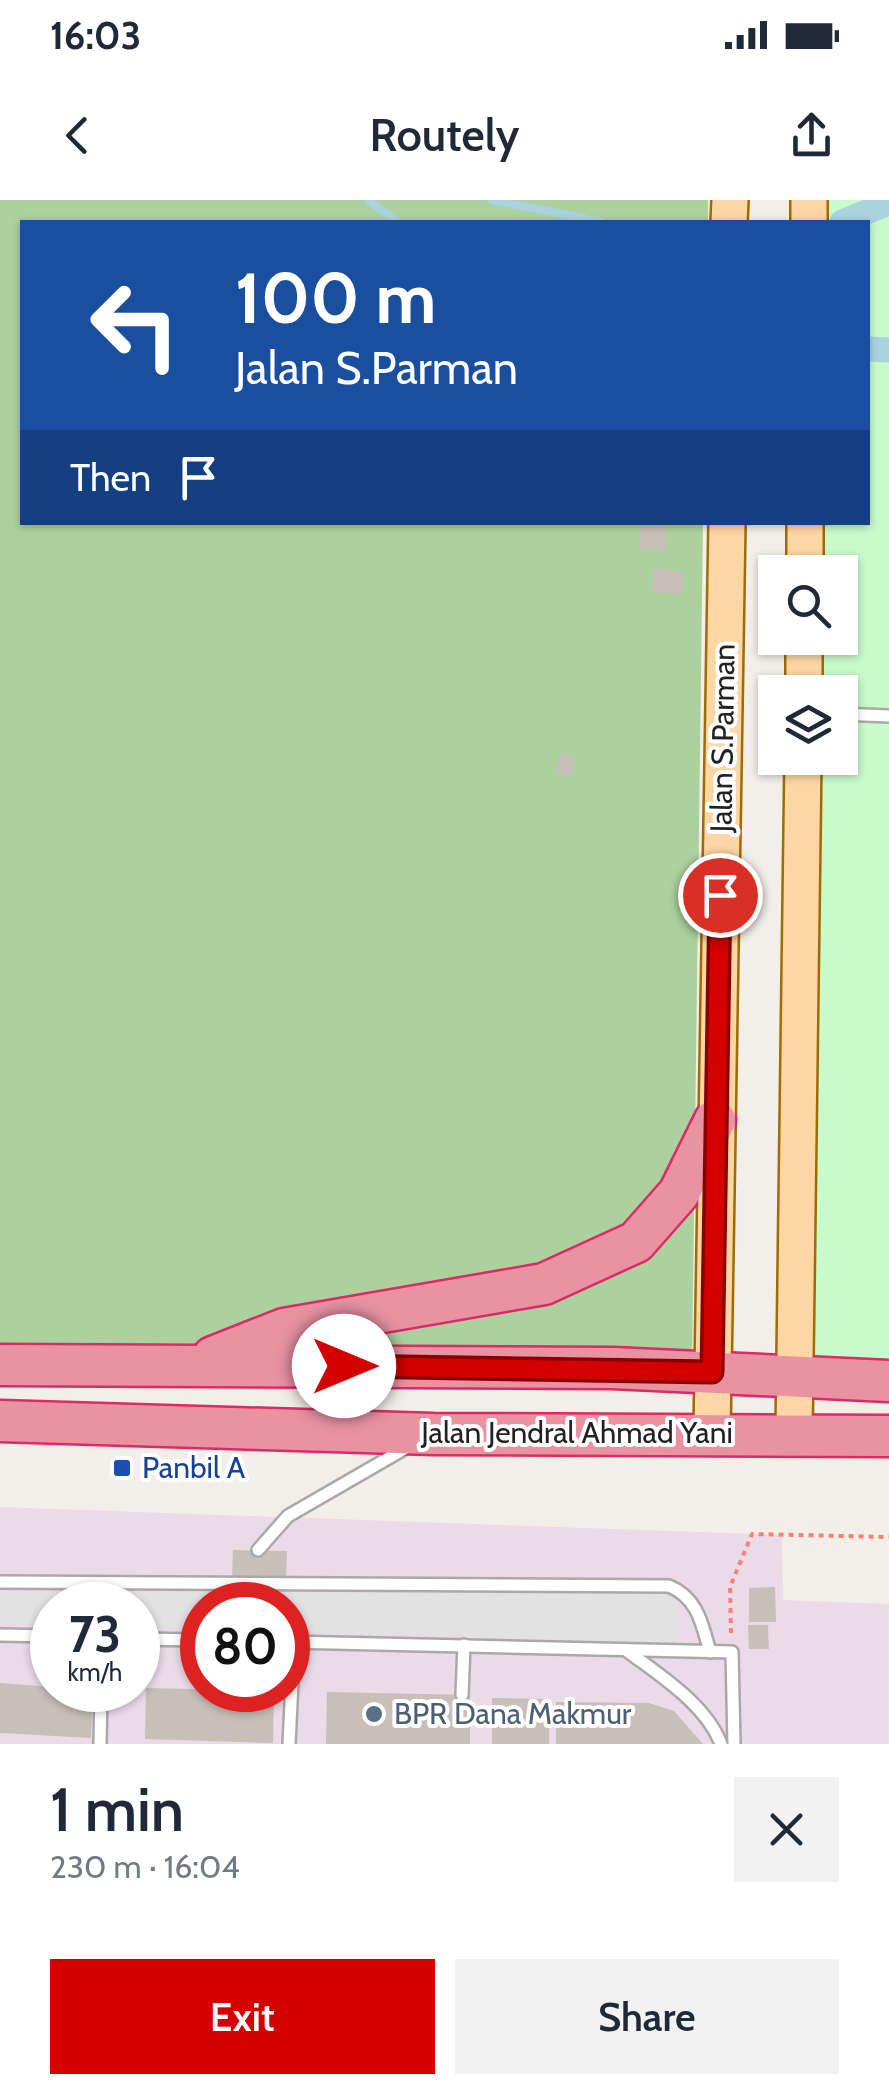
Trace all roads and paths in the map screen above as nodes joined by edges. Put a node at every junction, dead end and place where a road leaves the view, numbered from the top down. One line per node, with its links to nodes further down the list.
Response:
1 (727, 525): 7 (main road, Jalan S.Parman)
2 (806, 525): 3 (main road)
3 (805, 555)
4 (858, 715): 5 (lane)
5 (889, 716)
6 (803, 775): 11 (main road)
7 (715, 1120): 9 (highway); 10 (main road, Jalan S.Parman)
8 (0, 1364): 9 (highway, Jalan Jendral Ahmad Yani)
9 (190, 1366): 10 (highway, Jalan Jendral Ahmad Yani)
10 (712, 1372): 11 (highway, Jalan Jendral Ahmad Yani); 14 (main road, Jalan S.Parman)
11 (795, 1378): 12 (highway, Jalan Jendral Ahmad Yani); 15 (main road)
12 (889, 1381)
13 (0, 1421): 16 (highway, Jalan Jendral Ahmad Yani)
14 (712, 1433): 15 (highway, Jalan Jendral Ahmad Yani); 16 (highway, Jalan Jendral Ahmad Yani)
15 (794, 1433): 17 (highway, Jalan Jendral Ahmad Yani)
16 (433, 1434): 19 (lane)
17 (889, 1436)
18 (889, 1537): 29 (path)
19 (258, 1550)
20 (0, 1582): 21 (lane)
21 (30, 1583)
22 (160, 1585): 28 (lane)
23 (0, 1635): 24 (lane)
24 (30, 1636)
25 (310, 1642): 26 (lane)
26 (464, 1645): 27 (lane); 30 (lane)
27 (626, 1650): 28 (lane); 35 (lane)
28 (710, 1652): 29 (lane)
29 (732, 1652): 36 (lane)
30 (462, 1695)
31 (101, 1712): 33 (lane)
32 (290, 1712): 34 (lane)
33 (100, 1744)
34 (289, 1744)
35 (721, 1744)
36 (734, 1744)

